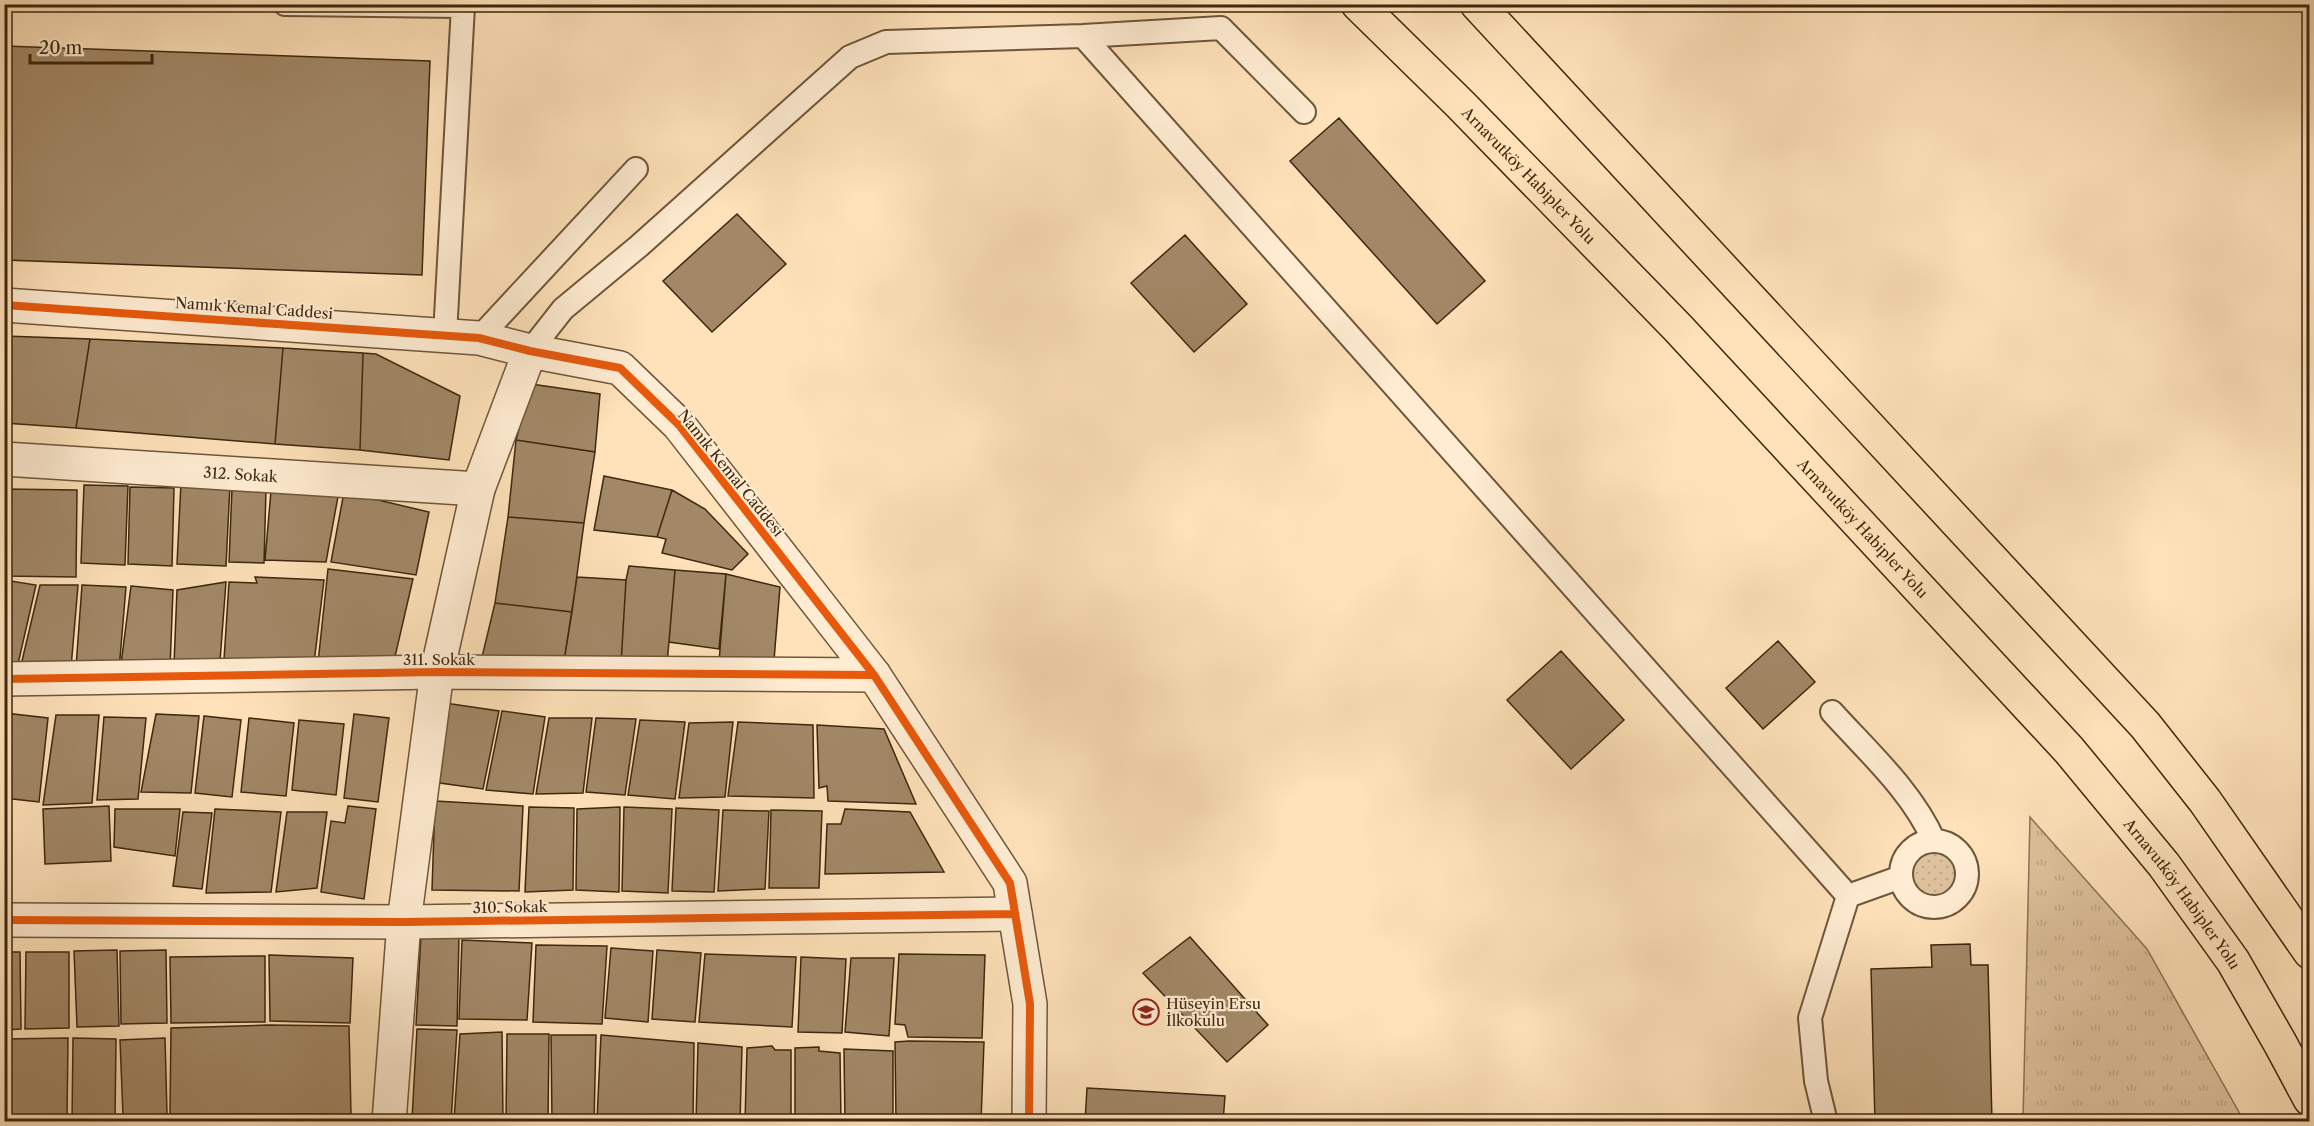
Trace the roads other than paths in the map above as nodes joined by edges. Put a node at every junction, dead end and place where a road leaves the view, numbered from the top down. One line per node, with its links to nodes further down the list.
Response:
1 (285, 4): 8 (lane)
2 (1358, 4): 24 (highway, Arnavutköy Habipler Yolu)
3 (1477, 4): 23 (highway)
4 (1083, 36): 5 (lane); 10 (lane); 19 (lane)
5 (1304, 112)
6 (636, 169): 9 (lane)
7 (4, 304): 8 (street, Namık Kemal Caddesi)
8 (444, 335): 9 (street, Namık Kemal Caddesi)
9 (479, 338): 10 (street, Namık Kemal Caddesi)
10 (530, 351): 12 (street); 14 (street, Namık Kemal Caddesi)
11 (4, 459): 12 (street, 312. Sokak)
12 (478, 489): 13 (street)
13 (437, 672): 14 (street, 311. Sokak); 15 (street, 311. Sokak); 22 (street)
14 (874, 675): 20 (street, Namık Kemal Caddesi)
15 (4, 679)
16 (1832, 712): 17 (lane)
17 (1934, 841): 18 (lane); 18 (lane)
18 (1901, 877): 19 (lane)
19 (1848, 896): 27 (lane)
20 (1015, 914): 22 (street, 310. Sokak); 26 (street, Namık Kemal Caddesi)
21 (4, 920): 22 (street, 310. Sokak)
22 (404, 922): 25 (street)
23 (2310, 952)
24 (2310, 1099)
25 (389, 1122)
26 (1029, 1122)
27 (1826, 1122)

